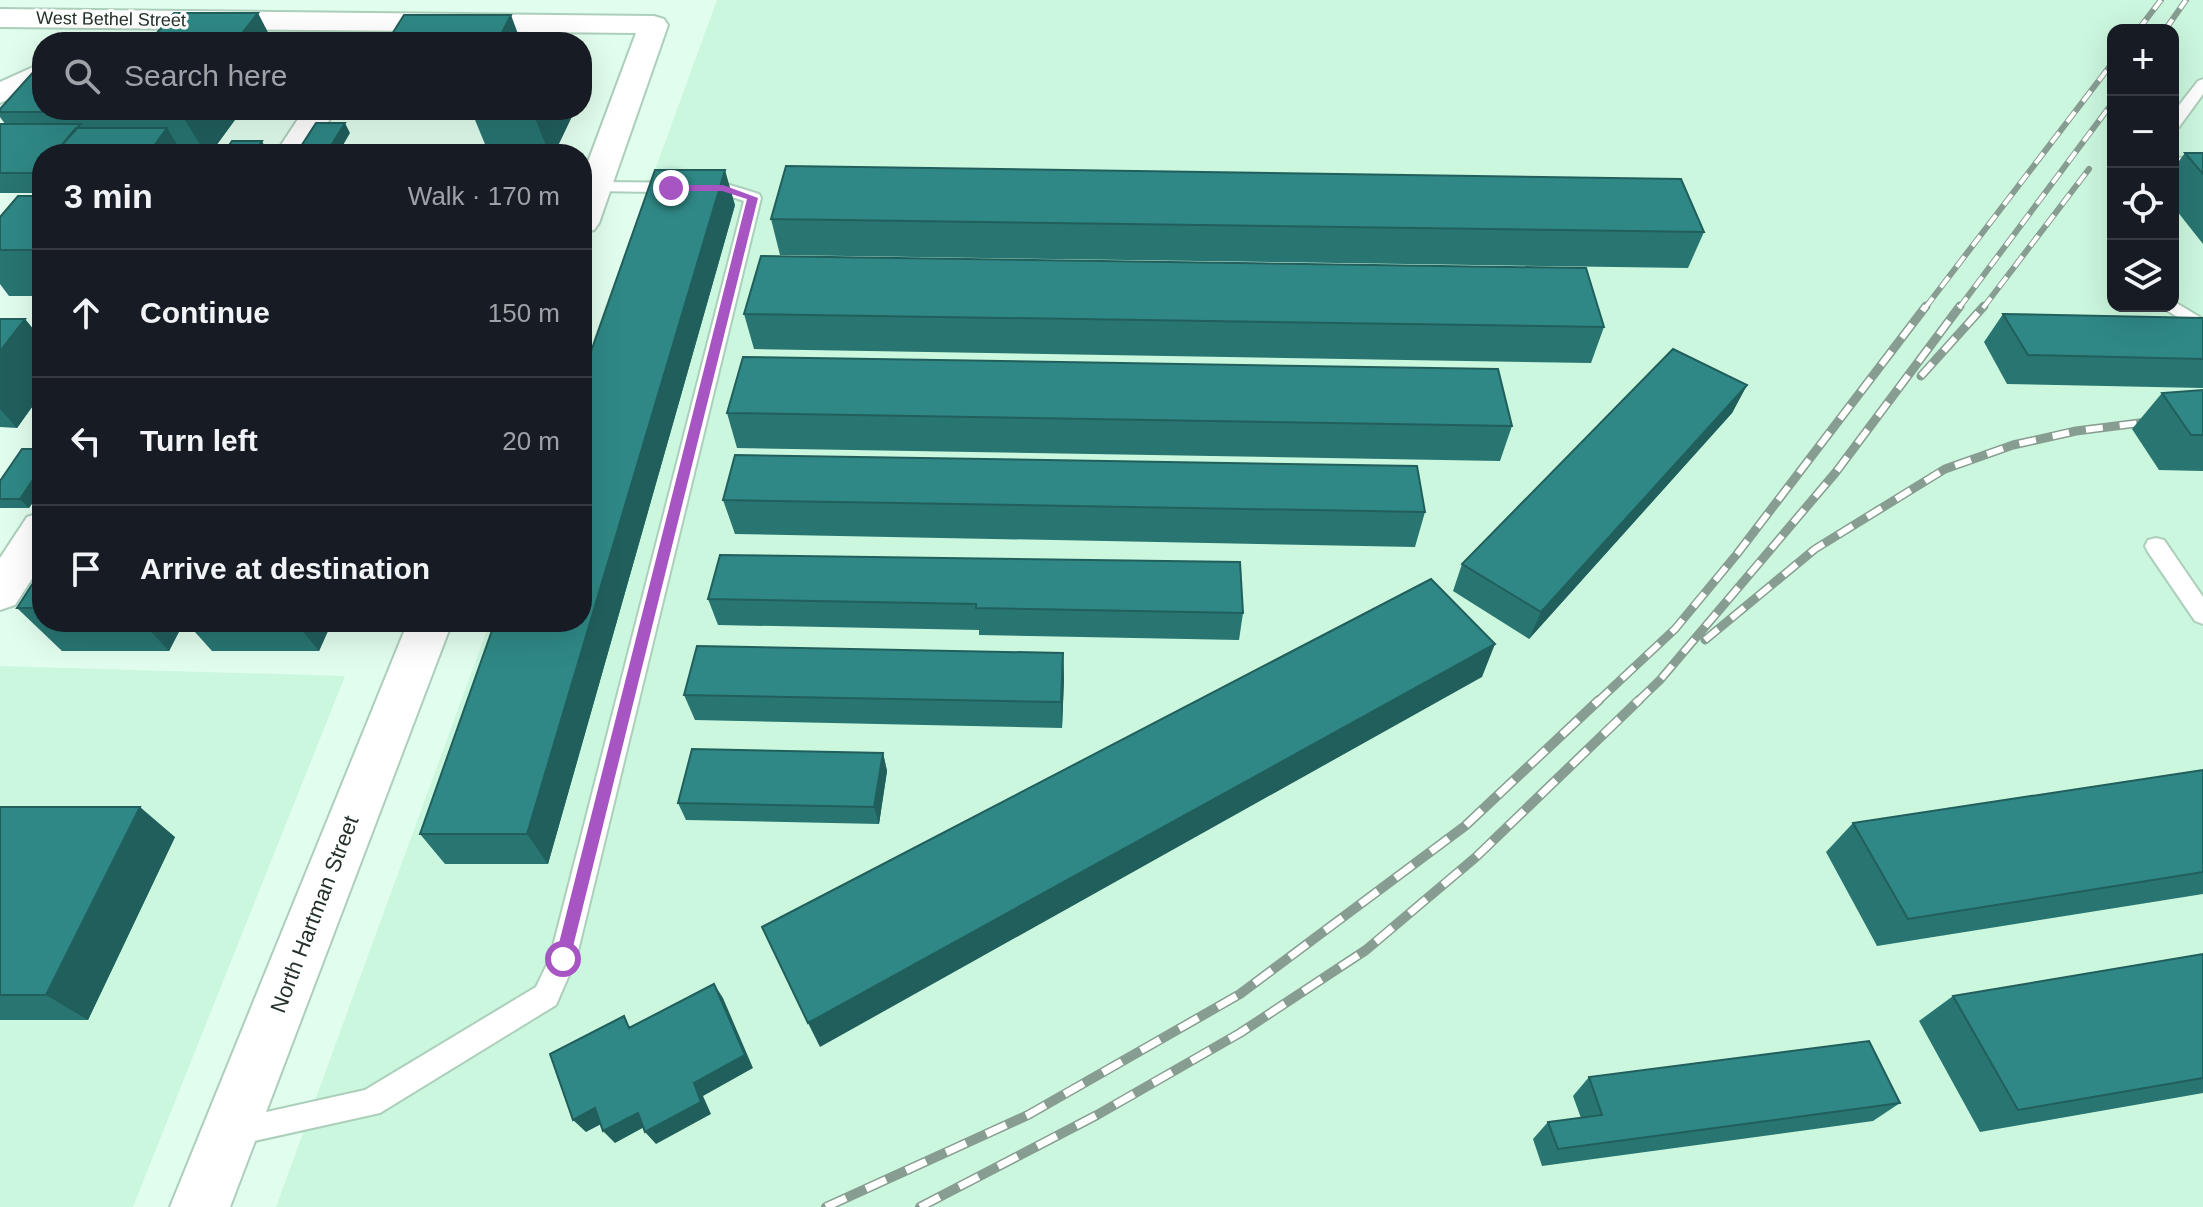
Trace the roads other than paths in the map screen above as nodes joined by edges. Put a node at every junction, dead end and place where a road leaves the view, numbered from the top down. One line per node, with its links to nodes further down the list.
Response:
1 (112, 10): 3 (street, West Bethel Street); 4 (street); 5 (street, West Bethel Street)
2 (441, 11): 5 (street, West Bethel Street); 14 (street, West Bethel Street)
3 (0, 18)
4 (90, 32)
5 (371, 32)
6 (32, 77): 8 (street)
7 (2203, 84): 9 (lane)
8 (0, 94)
9 (2179, 116)
10 (313, 120): 11 (street)
11 (298, 144)
12 (2203, 162): 13 (lane)
13 (2179, 163)
14 (592, 191)
15 (592, 203): 23 (lane)
16 (2179, 312): 17 (lane)
17 (2203, 327)
18 (32, 543): 20 (street)
19 (2156, 546): 21 (lane)
20 (0, 593)
21 (2203, 615)
22 (426, 632): 23 (street, North Hartman Street)
23 (229, 1132): 24 (street, North Hartman Street)
24 (200, 1207)

